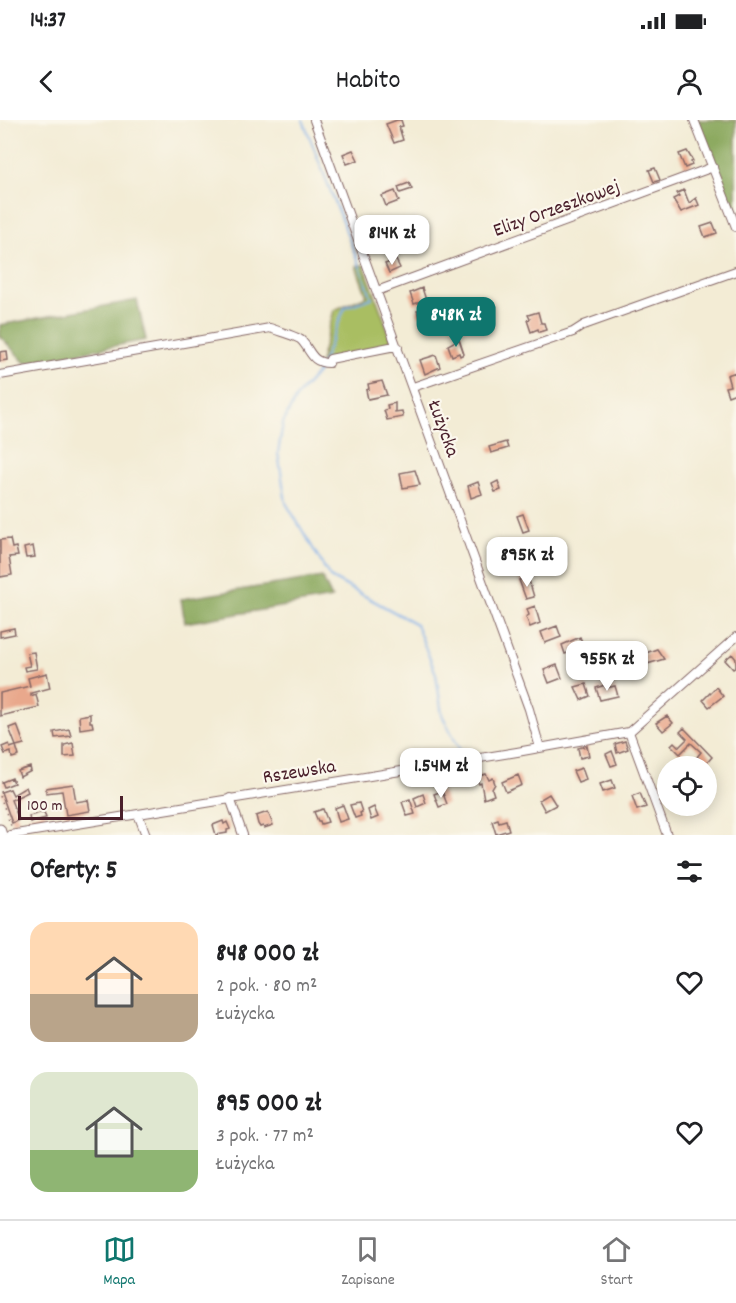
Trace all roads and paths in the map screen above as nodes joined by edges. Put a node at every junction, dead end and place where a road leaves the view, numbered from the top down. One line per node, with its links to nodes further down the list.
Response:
1 (314, 120): 6 (street, Łużycka)
2 (694, 120): 3 (street)
3 (713, 167): 4 (street); 6 (street, Elizy Orzeszkowej)
4 (736, 227)
5 (736, 271): 9 (street)
6 (377, 291): 7 (street, Łużycka)
7 (398, 347): 8 (street); 9 (street, Łużycka)
8 (0, 375)
9 (413, 387): 12 (street, Łużycka)
10 (736, 636): 11 (street)
11 (629, 732): 12 (street, Rszewska); 21 (street)
12 (540, 748): 14 (street, Rszewska)
13 (0, 796): 17 (path)
14 (230, 798): 15 (street, Rszewska); 20 (street)
15 (138, 814): 17 (street, Rszewska); 19 (street)
16 (0, 829): 18 (main road)
17 (12, 834)
18 (2, 835)
19 (146, 835)
20 (243, 835)
21 (667, 835)

